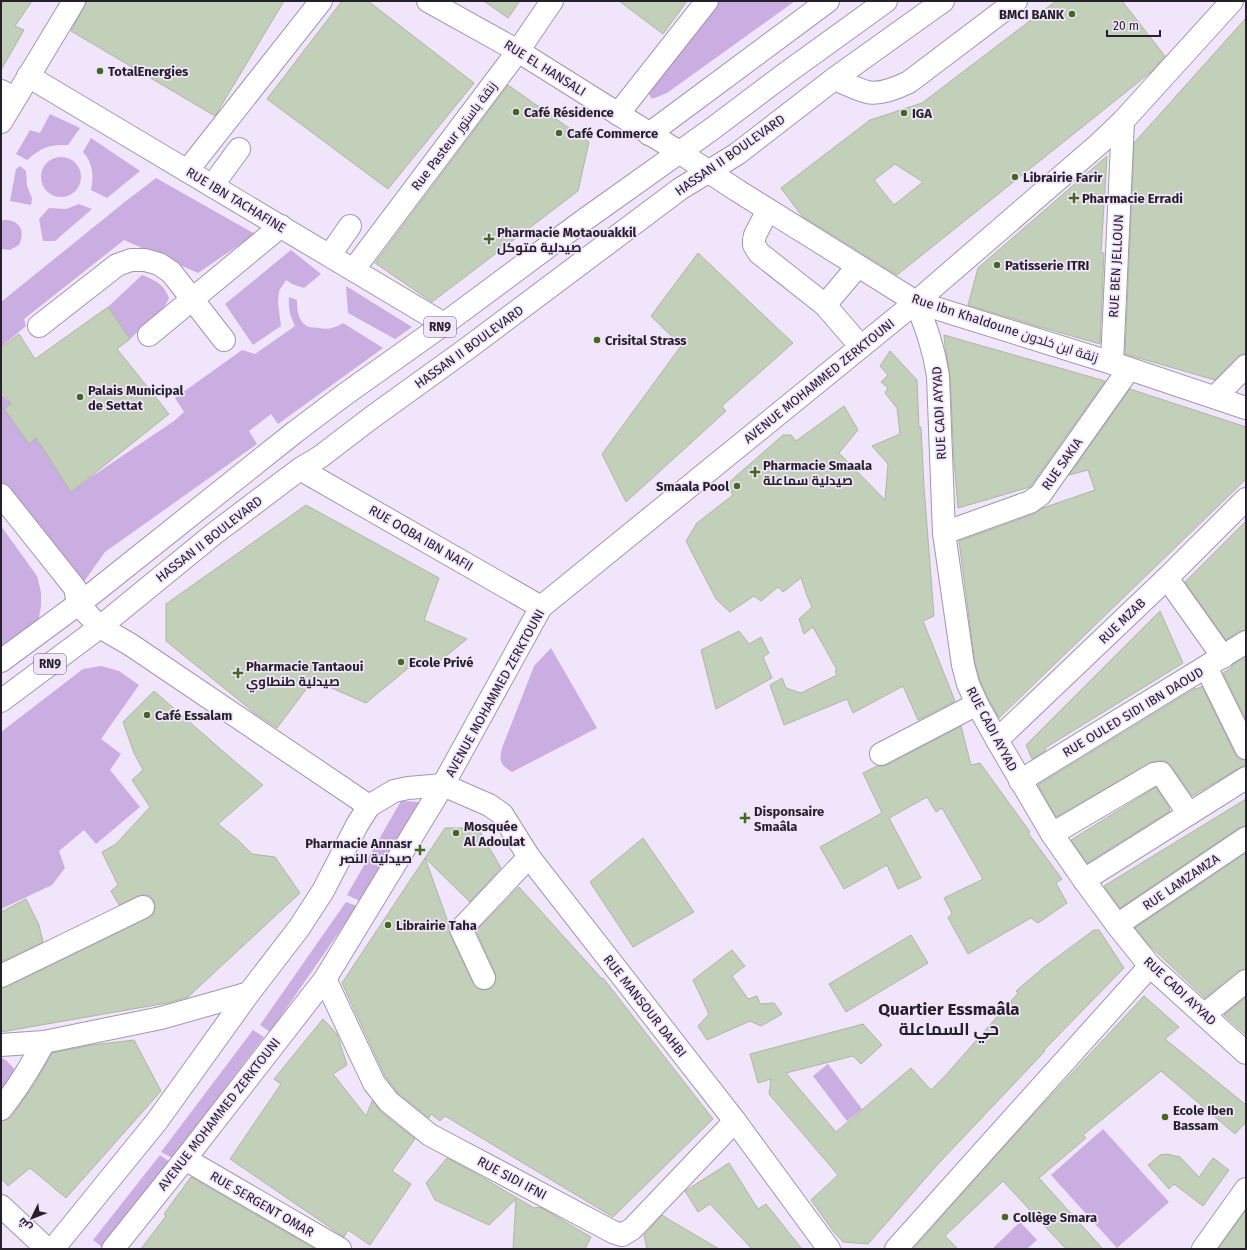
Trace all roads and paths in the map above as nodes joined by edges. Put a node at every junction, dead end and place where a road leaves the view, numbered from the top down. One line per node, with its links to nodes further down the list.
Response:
1 (74, 1): 12 (street)
2 (321, 1): 21 (street)
3 (428, 1): 11 (street, RUE EL HANSALI)
4 (552, 1): 11 (street, Rue Pasteur زنقة باستور)
5 (706, 1): 15 (street)
6 (828, 1): 18 (street)
7 (886, 1): 20 (street, RN9)
8 (943, 1): 13 (street, HASSAN II BOULEVARD / RN9)
9 (1016, 1): 13 (street)
10 (1232, 1): 16 (street, AVENUE MOHAMMED ZERKTOUNI)
11 (518, 50): 15 (street, RUE EL HANSALI); 29 (street, Rue Pasteur زنقة باستور)
12 (28, 76): 14 (street); 21 (street, RUE IBN TACHAFINE)
13 (834, 79): 22 (street, HASSAN II BOULEVARD / RN9)
14 (8, 95): 17 (street)
15 (618, 114): 18 (street, RUE EL HANSALI)
16 (1123, 121): 31 (street, AVENUE MOHAMMED ZERKTOUNI); 38 (street, RUE BEN JELLOUN)
17 (1, 122)
18 (649, 134): 20 (street, RUE EL HANSALI)
19 (239, 148): 23 (street)
20 (679, 152): 22 (street, Rue Ibn Khaldoune زنقة ابن خلدون); 33 (street, RN9)
21 (187, 171): 23 (street, RUE IBN TACHAFINE)
22 (709, 172): 24 (street, Rue Ibn Khaldoune زنقة ابن خلدون); 42 (street, HASSAN II BOULEVARD / RN9)
23 (212, 186): 25 (street, RUE IBN TACHAFINE)
24 (768, 210): 28 (street, Rue Ibn Khaldoune زنقة ابن خلدون); 32 (street)
25 (281, 226): 27 (street, RUE IBN TACHAFINE); 30 (street)
26 (350, 226): 27 (street)
27 (330, 255): 29 (street, RUE IBN TACHAFINE)
28 (858, 266): 31 (street, Rue Ibn Khaldoune زنقة ابن خلدون); 32 (street)
29 (354, 269): 33 (street, RUE IBN TACHAFINE)
30 (193, 299): 34 (street); 35 (street); 36 (street)
31 (916, 302): 37 (street, AVENUE MOHAMMED ZERKTOUNI); 38 (street, Rue Ibn Khaldoune زنقة ابن خلدون); 45 (street, RUE CADI AYYAD)
32 (825, 305): 37 (street)
33 (444, 324): 47 (street, RN9)
34 (39, 326)
35 (149, 334)
36 (224, 340)
37 (861, 347): 48 (street, AVENUE MOHAMMED ZERKTOUNI)
38 (1120, 366): 40 (street, Rue Ibn Khaldoune زنقة ابن خلدون); 45 (street, RUE SAKIA)
39 (1246, 366): 40 (street)
40 (1215, 397): 41 (street, Rue Ibn Khaldoune زنقة ابن خلدون)
41 (1246, 408)
42 (300, 469): 48 (street, RUE OQBA IBN NAFII); 49 (street, HASSAN II BOULEVARD / RN9)
43 (1, 495): 47 (street)
44 (1246, 499): 46 (street, RUE MZAB)
45 (944, 534): 54 (street, RUE CADI AYYAD)
46 (1167, 578): 52 (street); 55 (street, RUE MZAB)
47 (82, 595): 49 (street); 51 (street, RN9)
48 (541, 607): 60 (street, AVENUE MOHAMMED ZERKTOUNI)
49 (106, 622): 53 (street, HASSAN II BOULEVARD / RN9); 61 (street)
50 (1246, 642): 52 (street, RUE OULED SIDI IBN DAOUD)
51 (1, 661)
52 (1215, 662): 56 (street); 59 (street, RUE OULED SIDI IBN DAOUD)
53 (1, 701)
54 (977, 704): 55 (street, RUE CADI AYYAD); 57 (street)
55 (997, 740): 59 (street, RUE CADI AYYAD)
56 (1246, 748)
57 (880, 754)
58 (1246, 778): 62 (street)
59 (1020, 781): 63 (street, RUE CADI AYYAD)
60 (443, 785): 61 (street); 65 (street, RUE MANSOUR DAHBI); 72 (street, AVENUE MOHAMMED ZERKTOUNI)
61 (369, 806): 74 (street)
62 (1189, 814): 63 (street); 66 (street)
63 (1052, 834): 66 (street, RUE CADI AYYAD)
64 (1246, 838): 68 (street, RUE LAMZAMZA)
65 (529, 857): 71 (street); 80 (street, RUE MANSOUR DAHBI)
66 (1084, 880): 68 (street, RUE CADI AYYAD)
67 (143, 907): 70 (street)
68 (1117, 925): 69 (street, RUE CADI AYYAD)
69 (1150, 966): 75 (street, RUE CADI AYYAD); 89 (street)
70 (1, 976)
71 (484, 978)
72 (325, 979): 80 (street, RUE SIDI IFNI); 81 (street, AVENUE MOHAMMED ZERKTOUNI)
73 (1246, 981): 75 (street)
74 (249, 994): 76 (street); 85 (street)
75 (1204, 1015): 78 (street, RUE CADI AYYAD)
76 (44, 1042): 77 (street); 79 (street)
77 (1, 1045)
78 (1246, 1053)
79 (1, 1109)
80 (736, 1121): 88 (street, RUE MANSOUR DAHBI)
81 (185, 1159): 86 (street, AVENUE MOHAMMED ZERKTOUNI); 87 (street, RUE SERGENT OMAR)
82 (1246, 1189): 90 (street)
83 (1, 1206): 84 (street)
84 (48, 1249)
85 (53, 1249)
86 (113, 1249)
87 (340, 1249)
88 (829, 1249)
89 (896, 1249)
90 (1203, 1249)

